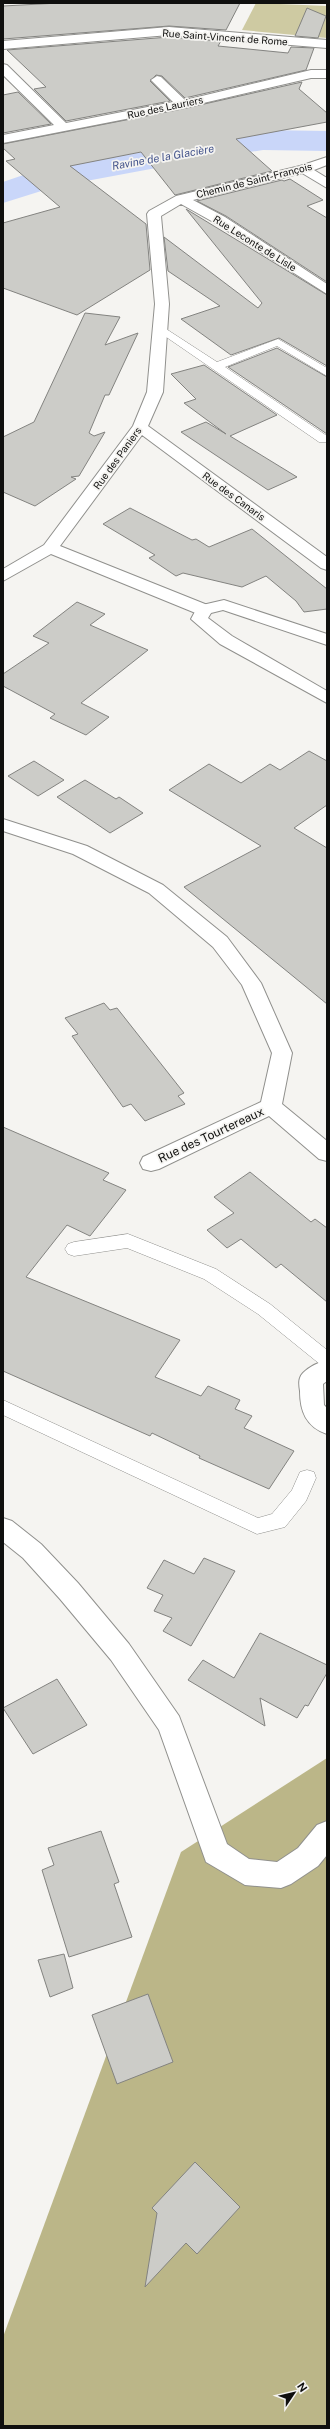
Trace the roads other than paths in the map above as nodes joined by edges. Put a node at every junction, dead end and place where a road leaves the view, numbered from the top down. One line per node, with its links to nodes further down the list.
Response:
1 (327, 44): 2 (street, Rue Saint-Vincent de Rome)
2 (3, 45)
3 (3, 68): 7 (street)
4 (327, 74): 6 (street, Rue des Lauriers)
5 (157, 80): 6 (street)
6 (182, 104): 7 (street, Rue des Lauriers)
7 (64, 127): 8 (street, Rue des Lauriers)
8 (3, 140)
9 (327, 161): 10 (street, Chemin de Saint-François)
10 (304, 169): 11 (street); 12 (street, Chemin de Saint-François)
11 (327, 184)
12 (181, 198): 13 (street, Rue Leconte de Lisle); 14 (street, Rue des Paniers)
13 (327, 290)
14 (160, 328): 15 (lane); 17 (street, Rue des Paniers)
15 (216, 366): 16 (lane); 18 (lane)
16 (327, 373)
17 (140, 427): 19 (street, Rue des Paniers); 20 (street, Rue des Canaris)
18 (323, 439)
19 (50, 548): 21 (street, Rue des Paniers); 22 (street)
20 (327, 564)
21 (3, 576)
22 (204, 610): 23 (street); 24 (street)
23 (327, 640)
24 (327, 698)
25 (3, 825): 26 (street, Rue des Tourtereaux)
26 (271, 1106): 27 (street, Rue des Tourtereaux); 28 (street, Rue des Tourtereaux)
27 (327, 1153)
28 (151, 1163)
29 (74, 1249): 30 (lane)
30 (327, 1360)
31 (327, 1370): 33 (street)
32 (3, 1406): 34 (lane)
33 (327, 1424)
34 (307, 1478)
35 (3, 1528): 36 (street)
36 (327, 1834)

